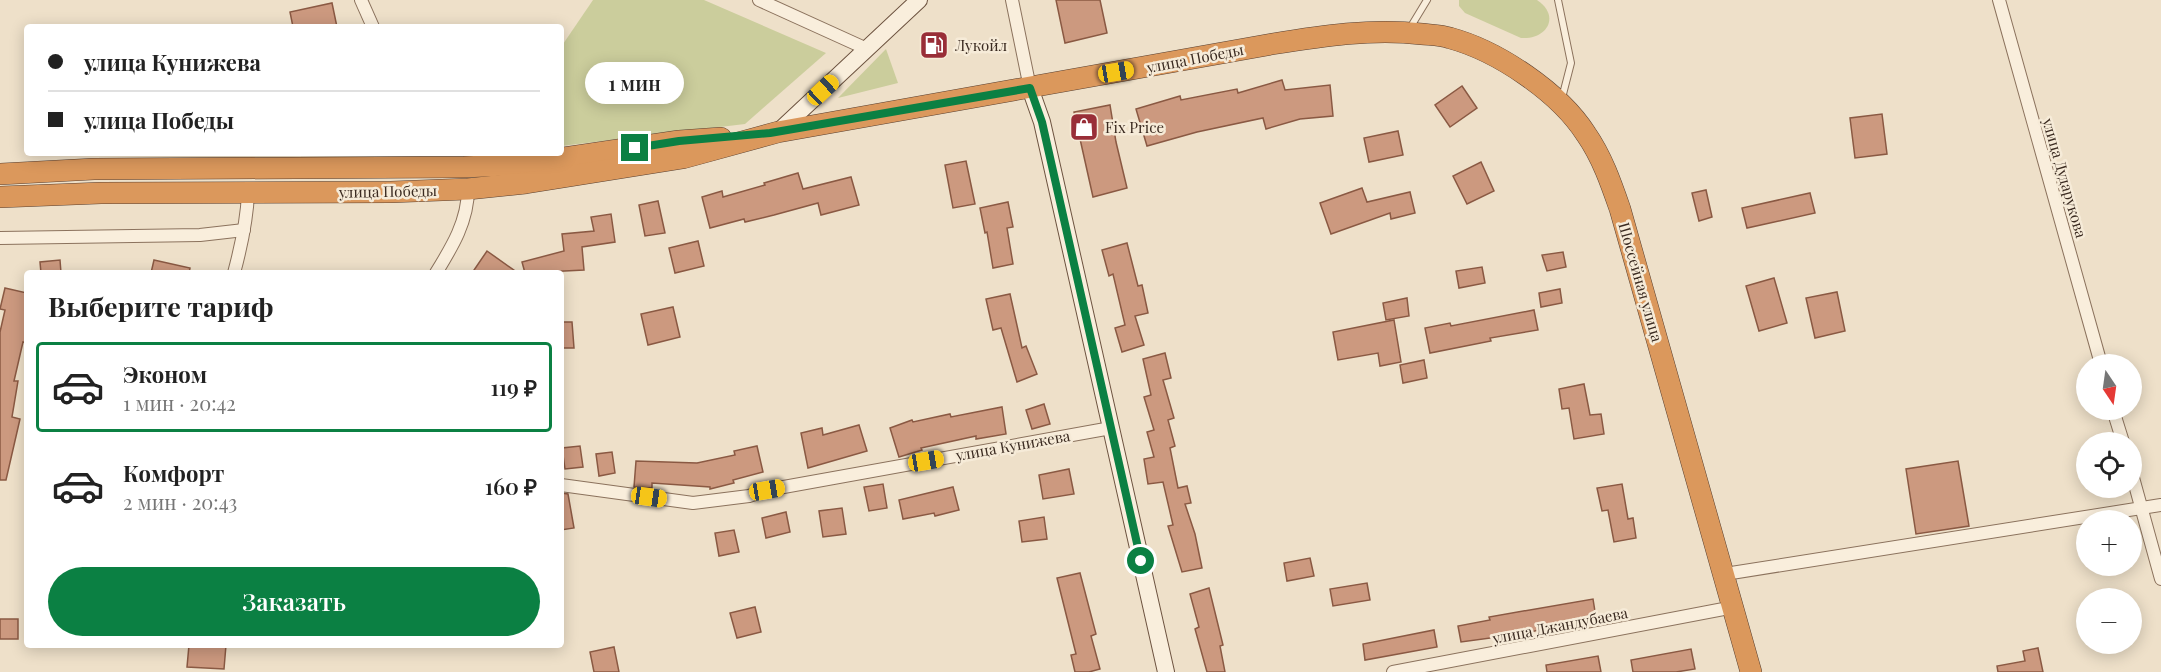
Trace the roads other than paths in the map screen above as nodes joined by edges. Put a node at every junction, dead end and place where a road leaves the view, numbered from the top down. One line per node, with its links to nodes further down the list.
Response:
1 (361, 0): 8 (street)
2 (759, 0): 11 (street)
3 (919, 0): 11 (street)
4 (1012, 0): 12 (street)
5 (1426, 0): 10 (lane)
6 (1558, 0): 13 (lane)
7 (1999, 0): 24 (street, улица Дударукова)
8 (372, 24)
9 (1373, 32): 10 (highway, Шоссейная улица); 12 (highway, улица Победы)
10 (1408, 32): 13 (highway, Шоссейная улица)
11 (867, 49): 14 (street)
12 (1030, 88): 14 (highway, улица Победы); 25 (street)
13 (1560, 104): 30 (highway, Шоссейная улица)
14 (774, 133): 15 (highway, улица Победы); 17 (highway, улица Победы)
15 (403, 160): 16 (highway, улица Победы)
16 (0, 174)
17 (468, 189): 18 (highway, улица Победы); 23 (street)
18 (248, 193): 19 (highway, улица Победы); 20 (street)
19 (0, 197)
20 (244, 230): 21 (street); 22 (street)
21 (0, 238)
22 (235, 270)
23 (438, 270)
24 (2098, 354)
25 (1111, 428): 26 (street, улица Кунижева); 33 (street)
26 (564, 485)
27 (2138, 498): 29 (street)
28 (2161, 506): 29 (street)
29 (2141, 509): 30 (street); 31 (street)
30 (1725, 574): 32 (highway, Шоссейная улица)
31 (2161, 579)
32 (1734, 607): 34 (street, улица Джандубаева); 35 (highway, Шоссейная улица)
33 (1166, 672)
34 (1393, 672)
35 (1752, 672)

